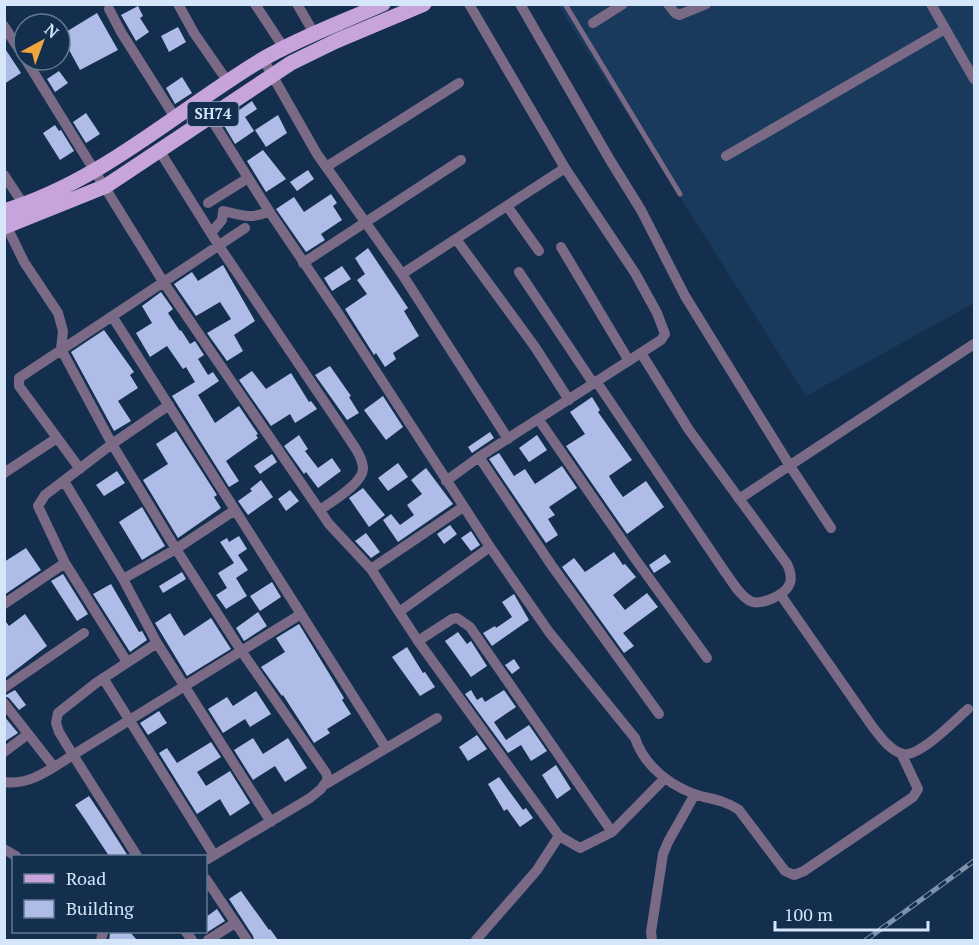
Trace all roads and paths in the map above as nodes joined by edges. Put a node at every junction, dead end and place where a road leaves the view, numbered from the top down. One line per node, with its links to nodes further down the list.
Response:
1 (178, 4): 22 (street)
2 (255, 4): 17 (street)
3 (297, 4): 16 (street)
4 (424, 4): 20 (main road, SH74)
5 (469, 4): 30 (street)
6 (519, 4): 67 (street)
7 (565, 4): 36 (lane)
8 (623, 4): 14 (street)
9 (668, 4): 10 (street)
10 (706, 4)
11 (931, 4): 15 (street)
12 (374, 6): 16 (main road, SH74)
13 (109, 9): 25 (street)
14 (592, 23)
15 (945, 29): 21 (street); 27 (street)
16 (314, 33): 17 (main road, SH74)
17 (284, 48): 18 (main road, SH74)
18 (263, 60): 20 (street); 22 (main road, SH74)
19 (34, 72): 31 (street)
20 (272, 76): 24 (main road, SH74); 29 (street)
21 (975, 80)
22 (228, 82): 25 (main road, SH74)
23 (459, 83): 29 (street)
24 (210, 117): 26 (main road, SH74); 33 (street)
25 (176, 119): 31 (main road, SH74)
26 (159, 150): 34 (main road, SH74); 35 (street)
27 (726, 156)
28 (460, 160): 43 (street)
29 (327, 167): 43 (street)
30 (565, 168): 39 (street); 57 (street)
31 (96, 172): 34 (street); 38 (main road, SH74)
32 (4, 175): 38 (street)
33 (248, 178): 37 (street); 41 (street)
34 (105, 186): 42 (main road, SH74); 53 (street)
35 (183, 188): 37 (street); 45 (street)
36 (680, 194)
37 (208, 203): 40 (street)
38 (24, 205): 42 (main road, SH74)
39 (507, 206): 46 (street); 49 (street)
40 (223, 211): 41 (street); 45 (street)
41 (269, 211): 50 (street)
42 (5, 222): 56 (street)
43 (365, 223): 50 (street); 52 (street)
44 (245, 228): 47 (street)
45 (211, 233): 47 (street)
46 (456, 239): 52 (street); 60 (street)
47 (219, 246): 53 (street); 75 (street)
48 (561, 247): 58 (street)
49 (539, 250)
50 (303, 263): 71 (street)
51 (519, 272): 59 (street)
52 (402, 274): 64 (street)
53 (164, 283): 54 (street); 75 (street)
54 (112, 316): 56 (street); 61 (street)
55 (975, 344): 67 (street)
56 (61, 349): 63 (street); 65 (street)
57 (641, 353): 58 (street); 72 (street)
58 (629, 361): 59 (street)
59 (594, 382): 60 (street); 82 (street)
60 (569, 400): 62 (street)
61 (169, 405): 65 (street); 74 (street)
62 (539, 420): 64 (street); 90 (street)
63 (57, 438): 68 (street); 69 (street)
64 (508, 439): 66 (street)
65 (112, 444): 68 (street); 78 (street)
66 (479, 458): 71 (street); 97 (street)
67 (790, 466): 72 (street); 76 (street)
68 (80, 469): 70 (street)
69 (4, 473)
70 (64, 481): 79 (street); 81 (street)
71 (446, 481): 73 (street)
72 (739, 499): 82 (street)
73 (463, 507): 77 (street); 80 (street)
74 (235, 510): 78 (street); 85 (street)
75 (320, 510): 80 (street)
76 (831, 528)
77 (490, 547): 84 (street); 106 (street)
78 (176, 549): 81 (street); 89 (street)
79 (65, 562): 83 (street); 91 (street)
80 (371, 569): 84 (street)
81 (123, 579): 88 (street)
82 (780, 594): 103 (street)
83 (4, 604)
84 (399, 612): 87 (street)
85 (301, 614): 89 (street); 101 (street)
86 (84, 633): 94 (street)
87 (418, 641): 111 (street); 112 (street)
88 (157, 643): 91 (street); 93 (street)
89 (242, 652): 93 (street); 108 (street)
90 (707, 658)
91 (127, 662): 92 (street)
92 (103, 678): 99 (street); 104 (street)
93 (186, 686): 99 (street); 110 (street)
94 (4, 688)
95 (4, 702): 100 (street)
96 (968, 709): 103 (street)
97 (659, 714)
98 (437, 718): 101 (street)
99 (129, 720): 104 (street); 114 (street)
100 (27, 735): 102 (street); 105 (street)
101 (386, 748): 108 (street)
102 (4, 752)
103 (901, 753): 109 (street)
104 (74, 755): 105 (street); 113 (street)
105 (54, 767): 107 (street)
106 (665, 778): 109 (street); 111 (street)
107 (4, 782)
108 (326, 784): 110 (street)
109 (695, 794): 120 (street)
110 (271, 822): 114 (street)
111 (612, 832): 112 (street)
112 (559, 836): 119 (street)
113 (136, 855)
114 (210, 857)
115 (207, 880): 116 (street)
116 (235, 922): 117 (street); 118 (street)
117 (208, 940)
118 (247, 940)
119 (476, 940)
120 (651, 940)

